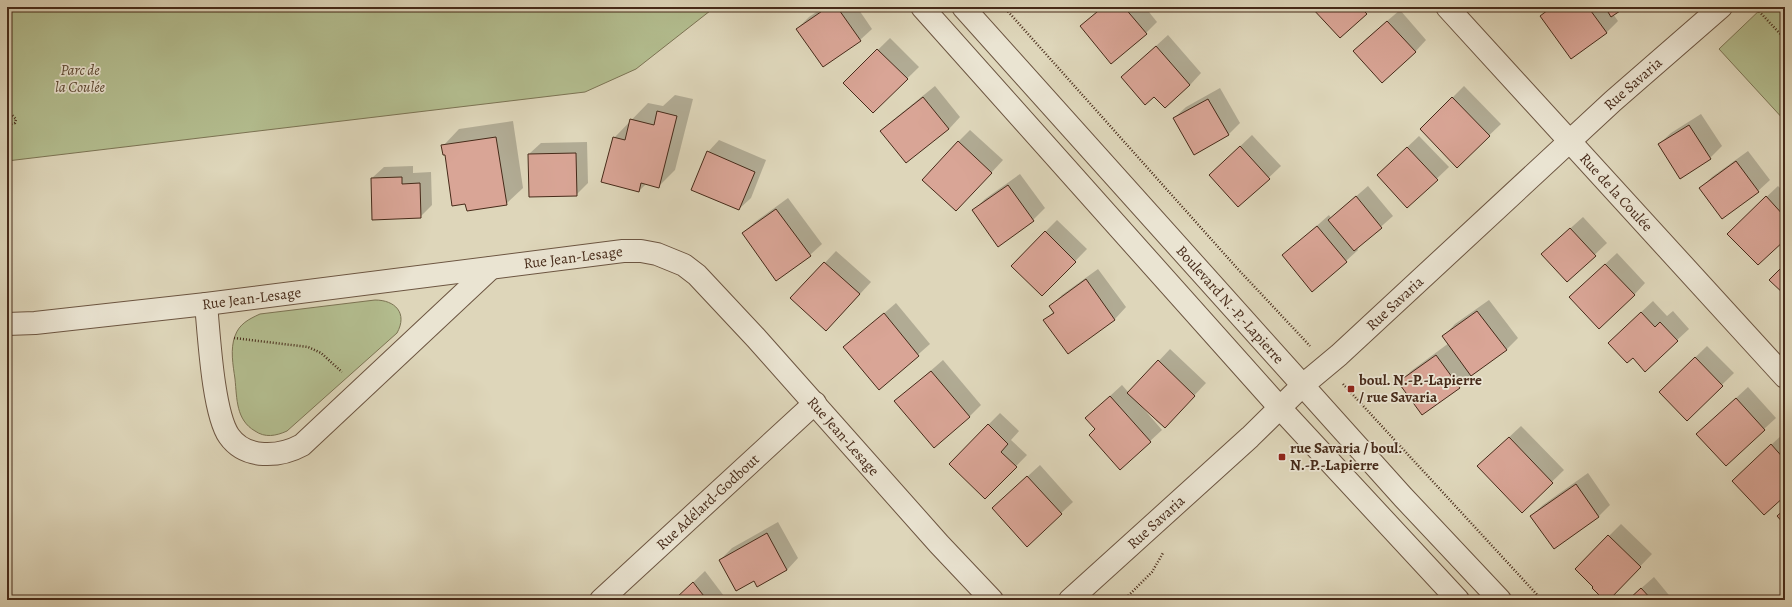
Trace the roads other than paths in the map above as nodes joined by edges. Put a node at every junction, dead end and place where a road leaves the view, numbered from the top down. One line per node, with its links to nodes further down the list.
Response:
1 (922, 7): 12 (street, Boulevard N.-P.-Lapierre)
2 (963, 7): 10 (street, Boulevard N.-P.-Lapierre)
3 (1448, 7): 5 (street, Rue de la Coulée)
4 (1721, 7): 5 (street, Rue Savaria)
5 (1570, 140): 9 (street, Rue de la Coulée); 10 (street, Rue Savaria)
6 (491, 268): 7 (street, Rue Jean-Lesage); 7 (street); 11 (street, Rue Jean-Lesage)
7 (206, 304): 8 (street, Rue Jean-Lesage)
8 (7, 324)
9 (1785, 377)
10 (1303, 385): 12 (street, Rue Savaria); 17 (street, Boulevard N.-P.-Lapierre)
11 (815, 403): 13 (street, Rue Adélard-Godbout); 14 (street, Rue Jean-Lesage)
12 (1280, 408): 15 (street, Rue Savaria); 16 (street, Boulevard N.-P.-Lapierre)
13 (600, 600)
14 (992, 600)
15 (1070, 600)
16 (1458, 600)
17 (1500, 600)

